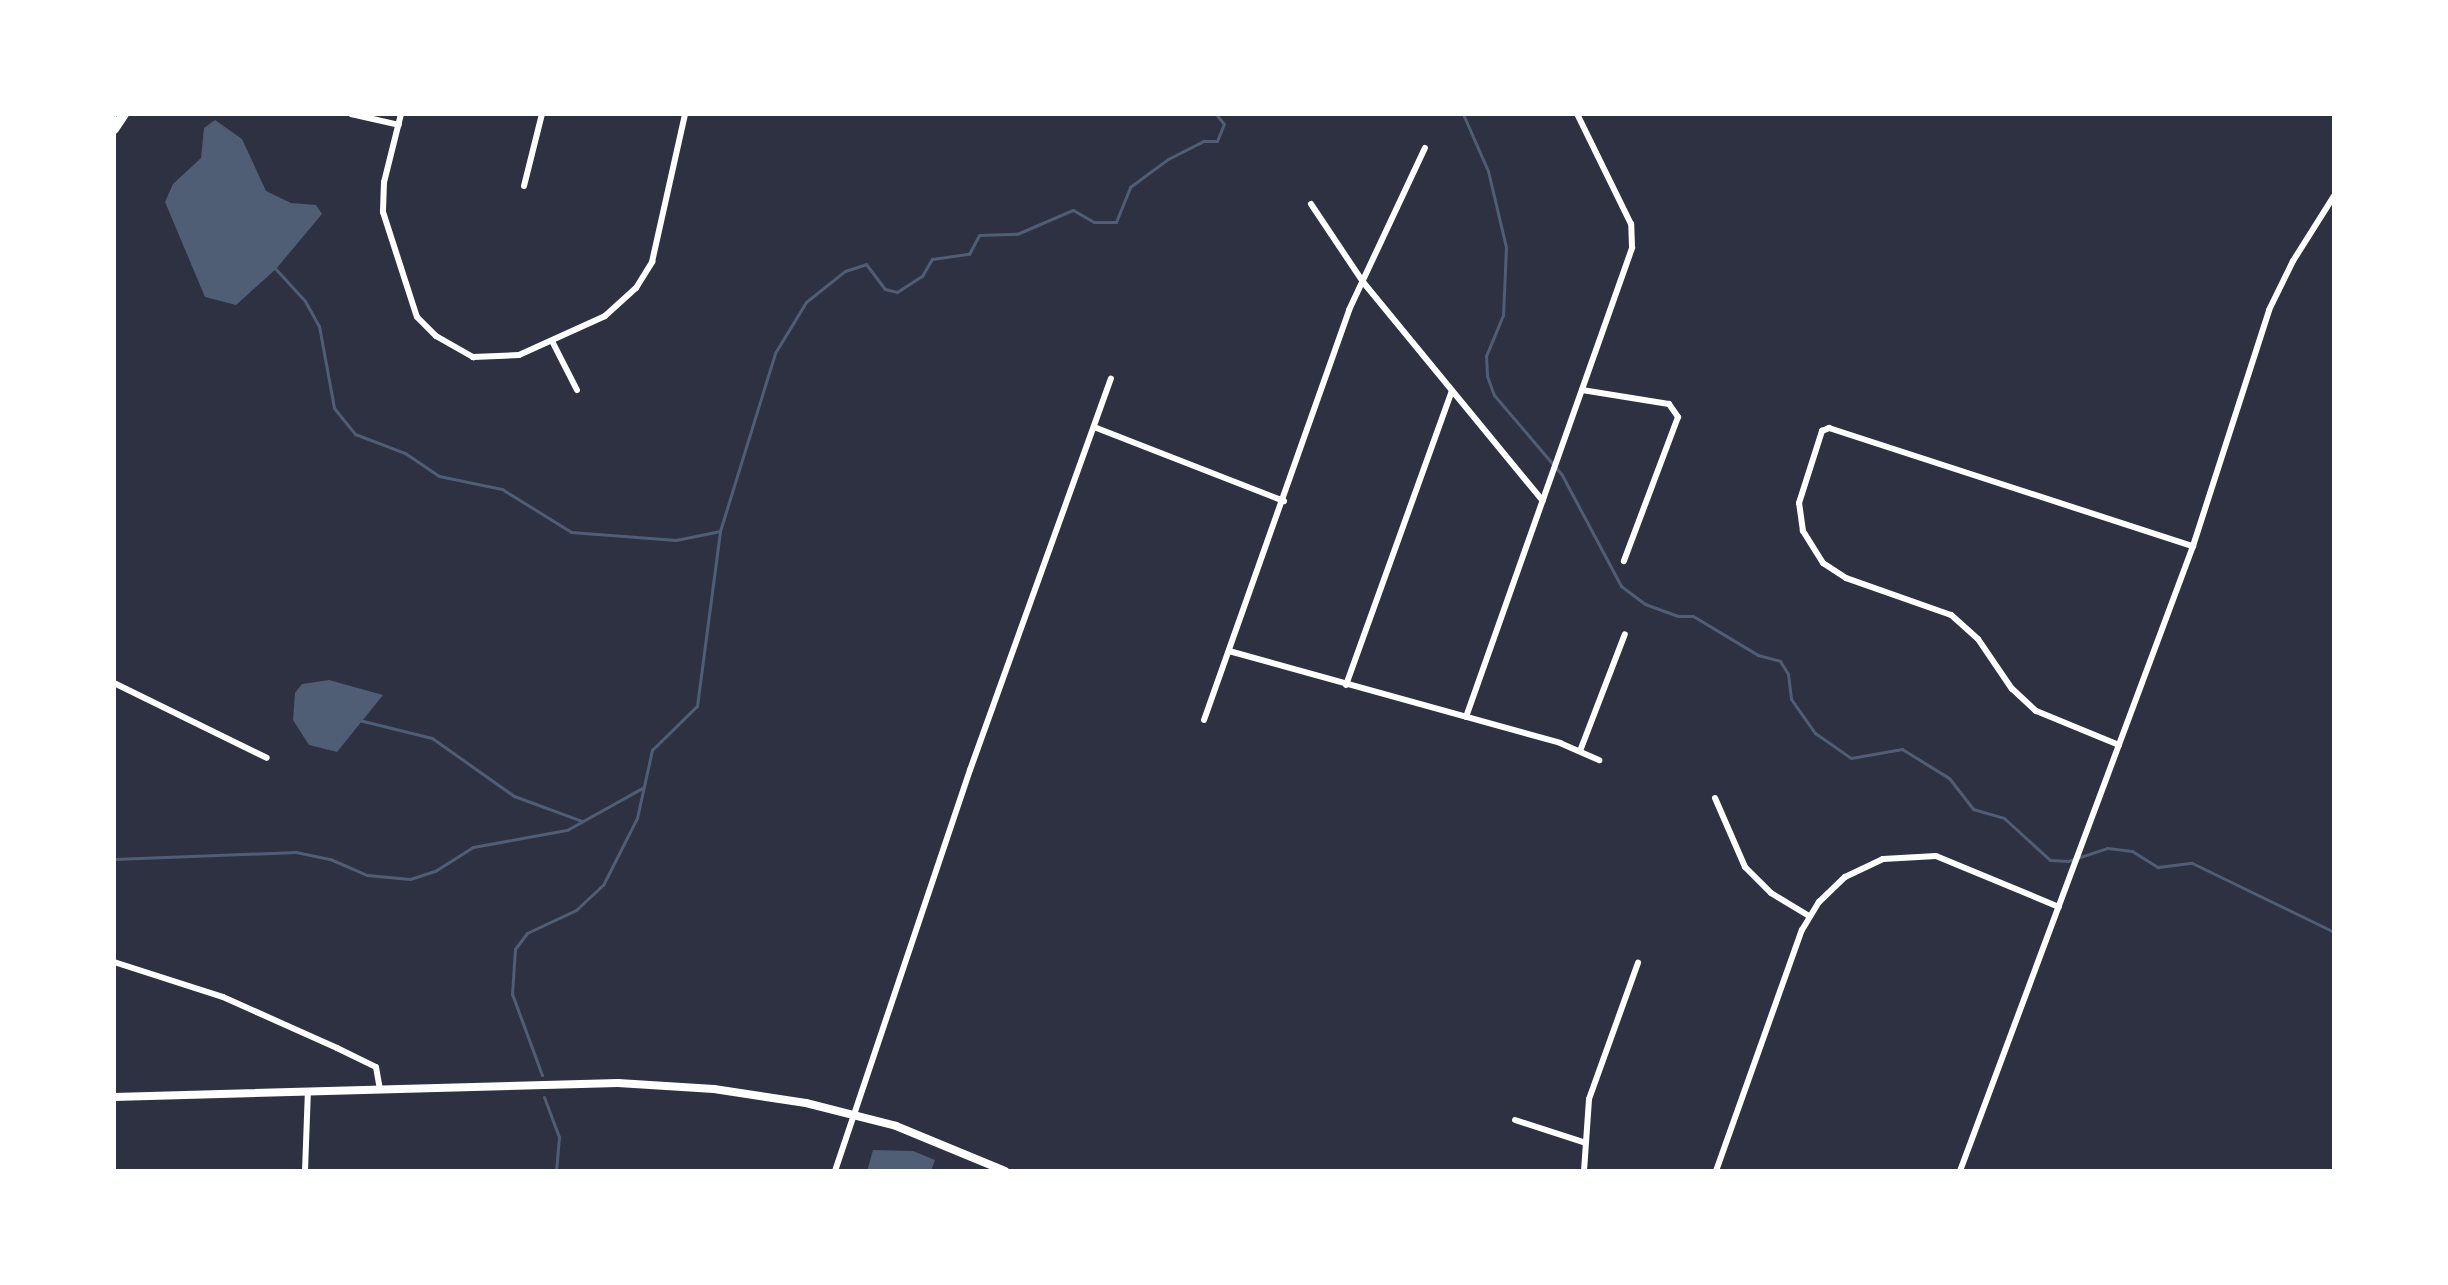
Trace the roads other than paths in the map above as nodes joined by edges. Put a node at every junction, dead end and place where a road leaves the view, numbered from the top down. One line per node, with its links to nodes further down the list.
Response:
1 (124, 114): 8 (highway)
2 (351, 114): 7 (street)
3 (401, 114): 7 (street)
4 (542, 114): 10 (street)
5 (685, 114): 14 (street)
6 (1577, 114): 17 (street)
7 (399, 125): 14 (street)
8 (114, 129)
9 (1425, 148): 13 (street)
10 (524, 186)
11 (2334, 196): 22 (street)
12 (1311, 204): 13 (street)
13 (1363, 282): 18 (street); 20 (street)
14 (552, 341): 16 (street)
15 (1111, 379): 19 (street)
16 (577, 390)
17 (1582, 390): 21 (street); 23 (street)
18 (1452, 391): 21 (street); 27 (street)
19 (1094, 427): 20 (street); 42 (street)
20 (1284, 501): 25 (street)
21 (1543, 501): 28 (street)
22 (2193, 546): 30 (street); 30 (street)
23 (1624, 561)
24 (1625, 634): 31 (street)
25 (1229, 651): 27 (street); 29 (street)
26 (114, 683): 32 (street)
27 (1346, 685): 28 (street)
28 (1466, 717): 31 (street)
29 (1204, 720)
30 (2119, 745): 35 (street)
31 (1580, 751): 33 (street)
32 (267, 758)
33 (1599, 760)
34 (1715, 798): 36 (street)
35 (2059, 907): 36 (street); 50 (street)
36 (1809, 916): 49 (street)
37 (114, 962): 39 (street)
38 (1638, 963): 44 (street)
39 (380, 1090): 40 (street); 42 (street)
40 (308, 1091): 41 (street); 45 (street)
41 (114, 1097)
42 (851, 1113): 46 (street); 47 (street)
43 (1515, 1120): 44 (street)
44 (1583, 1142): 48 (street)
45 (305, 1171)
46 (835, 1171)
47 (1005, 1171)
48 (1584, 1171)
49 (1716, 1171)
50 (1960, 1171)

